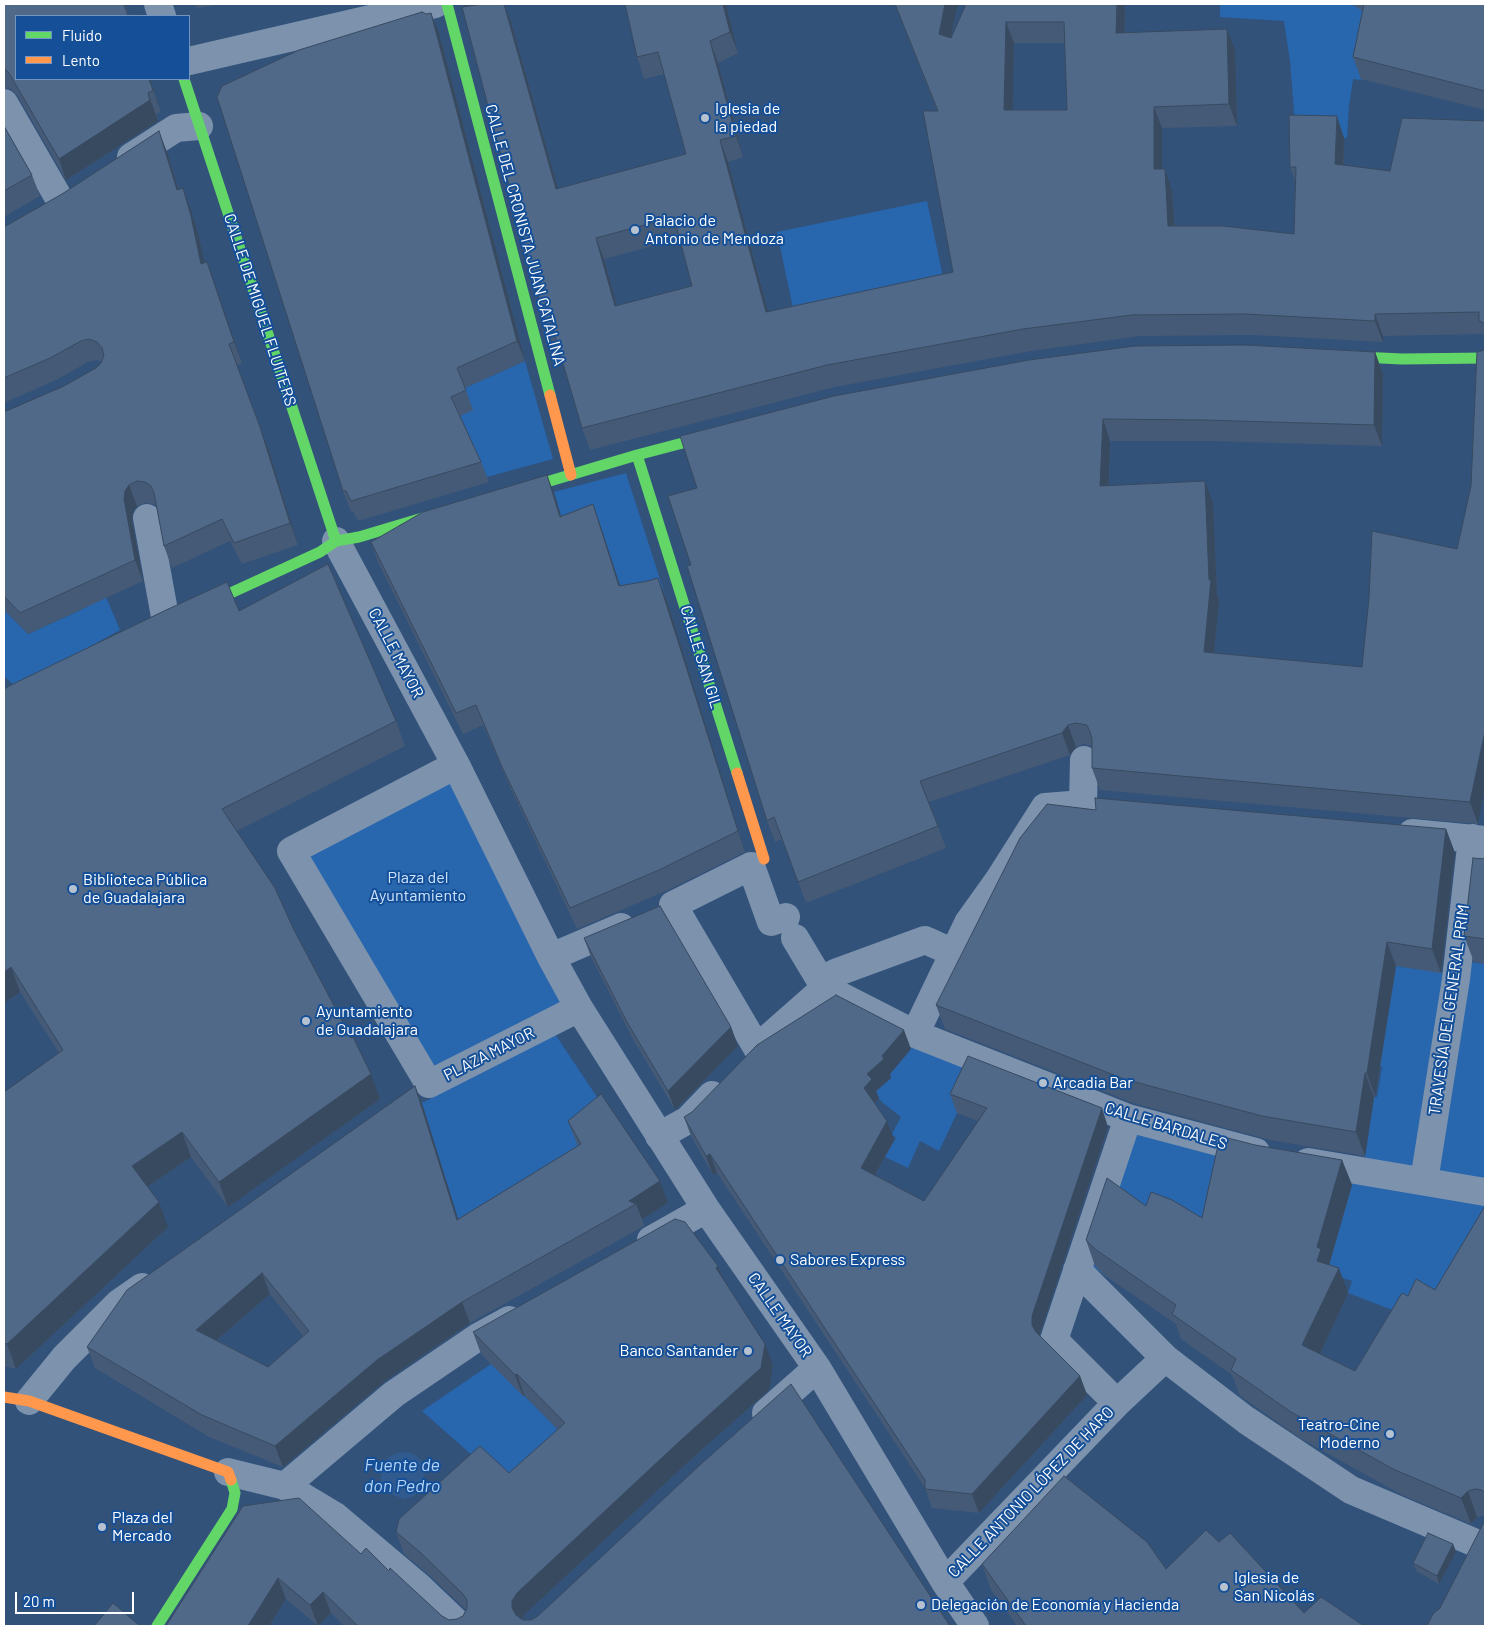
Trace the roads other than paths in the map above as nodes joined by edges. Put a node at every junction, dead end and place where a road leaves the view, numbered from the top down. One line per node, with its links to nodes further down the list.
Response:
1 (435, 4): 3 (street)
2 (447, 4): 15 (street, CALLE DEL CRONISTA JUAN CATALINA)
3 (190, 61)
4 (184, 80): 6 (street, CALLE DE MIGUEL FLUITERS)
5 (4, 103): 9 (street)
6 (199, 126): 7 (street); 19 (street, CALLE DE MIGUEL FLUITERS)
7 (110, 170)
8 (85, 186): 9 (street)
9 (61, 202): 10 (street)
10 (36, 216)
11 (1328, 355): 12 (street)
12 (1485, 358)
13 (724, 433): 14 (street)
14 (637, 456): 15 (street); 27 (street, CALLE SAN GIL)
15 (571, 475): 16 (street)
16 (497, 496)
17 (451, 510): 19 (street)
18 (147, 518): 20 (street)
19 (336, 541): 20 (street); 22 (street, CALLE MAYOR)
20 (172, 619)
21 (1084, 760): 23 (street)
22 (456, 766): 30 (street); 35 (street, PLAZA MAYOR)
23 (1083, 804): 24 (street); 29 (street)
24 (1112, 806)
25 (1384, 831): 26 (street)
26 (1478, 839): 39 (street, TRAVESÍA DEL GENERAL PRIM)
27 (764, 859)
28 (673, 905): 30 (street); 31 (street); 34 (street)
29 (954, 953): 31 (street); 33 (street)
30 (551, 957): 32 (street)
31 (825, 988): 33 (street, CALLE BARDALES); 34 (street)
32 (579, 1008): 35 (street, PLAZA MAYOR); 38 (street, CALLE MAYOR)
33 (916, 1034): 37 (street, CALLE BARDALES)
34 (743, 1063): 38 (street)
35 (430, 1084): 36 (street)
36 (406, 1101)
37 (1128, 1118): 39 (street, CALLE BARDALES); 43 (street, CALLE ANTONIO LÓPEZ DE HARO)
38 (659, 1136): 41 (street, CALLE MAYOR)
39 (1424, 1182): 40 (street, CALLE BARDALES)
40 (1485, 1192)
41 (706, 1209): 42 (street); 47 (street, CALLE MAYOR)
42 (630, 1252)
43 (1077, 1270): 46 (street); 49 (street, CALLE ANTONIO LÓPEZ DE HARO)
44 (159, 1275): 48 (street)
45 (529, 1309): 52 (street)
46 (1165, 1358): 49 (street, CALLE ANTONIO LÓPEZ DE HARO); 53 (street)
47 (816, 1368): 50 (street); 55 (street, CALLE MAYOR)
48 (16, 1399): 51 (street)
49 (1117, 1403): 55 (street, CALLE ANTONIO LÓPEZ DE HARO)
50 (750, 1428)
51 (228, 1472): 52 (street); 56 (street)
52 (285, 1486): 57 (street)
53 (1481, 1537): 54 (street)
54 (1465, 1569)
55 (945, 1582): 58 (street, CALLE MAYOR)
56 (157, 1626)
57 (460, 1626)
58 (975, 1626)

